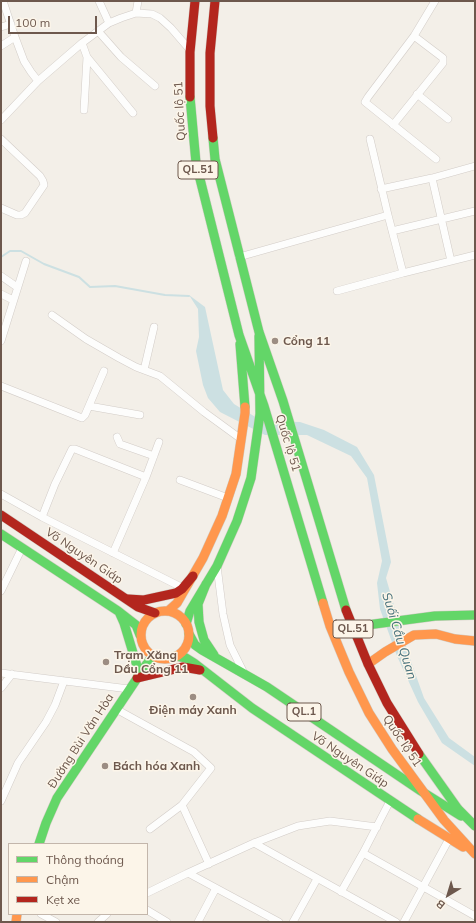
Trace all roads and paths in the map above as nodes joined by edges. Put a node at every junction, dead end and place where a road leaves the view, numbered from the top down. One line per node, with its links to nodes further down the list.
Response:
1 (2, 1): 9 (street)
2 (99, 1): 8 (street)
3 (138, 1): 7 (street)
4 (195, 1): 16 (main road, Quốc lộ 51 / QL.51)
5 (215, 1): 38 (main road, Quốc lộ 51 / QL.51)
6 (435, 1): 12 (street)
7 (136, 13): 8 (street); 16 (street)
8 (109, 23): 11 (street)
9 (10, 24): 10 (street); 13 (street)
10 (1, 27)
11 (98, 31): 14 (street); 19 (street)
12 (414, 36): 20 (street); 25 (street)
13 (14, 37): 15 (street); 18 (street)
14 (82, 43): 17 (street); 18 (street)
15 (1, 46)
16 (190, 50): 53 (main road, Quốc lộ 51 / QL.51)
17 (87, 57): 21 (street); 22 (street)
18 (38, 81): 24 (street)
19 (155, 86)
20 (417, 94): 23 (street); 25 (street)
21 (84, 110)
22 (133, 113)
23 (448, 119)
24 (1, 120)
25 (393, 125): 28 (street)
26 (1, 139): 32 (street)
27 (370, 139): 31 (street)
28 (436, 159)
29 (475, 166): 30 (street)
30 (432, 178): 31 (street); 35 (street)
31 (381, 189): 34 (street)
32 (1, 208)
33 (475, 211): 35 (street)
34 (388, 215): 36 (street); 38 (street)
35 (441, 220): 36 (street); 40 (street)
36 (392, 231): 41 (street)
37 (475, 255): 40 (street)
38 (239, 257): 50 (main road, Quốc lộ 51 / QL.51)
39 (26, 261): 43 (street)
40 (451, 261): 41 (street)
41 (403, 273): 44 (street)
42 (1, 276): 43 (street)
43 (17, 287): 46 (street)
44 (338, 291)
45 (1, 294): 46 (street)
46 (13, 300): 48 (street)
47 (52, 315): 54 (street)
48 (4, 317): 51 (street)
49 (154, 327): 54 (street)
50 (259, 332): 52 (main road, Quốc lộ 51 / QL.51); 53 (main road)
51 (1, 341)
52 (270, 363): 53 (main road); 84 (main road, Quốc lộ 51 / QL.51)
53 (251, 368): 58 (main road, Quốc lộ 51 / QL.51); 60 (main road)
54 (144, 370): 60 (street)
55 (104, 371): 57 (street)
56 (1, 386): 57 (street)
57 (89, 406): 59 (street)
58 (262, 410): 73 (main road); 101 (main road, Quốc lộ 51 / QL.51)
59 (140, 415)
60 (242, 436): 67 (main road)
61 (117, 437): 63 (street)
62 (158, 442): 63 (street)
63 (154, 456): 64 (street)
64 (146, 477): 69 (street); 72 (street)
65 (180, 480): 67 (street)
66 (1, 494): 69 (street)
67 (228, 498): 74 (main road)
68 (1, 515): 78 (main road, Võ Nguyên Giáp)
69 (42, 517): 72 (street)
70 (1, 534): 71 (main road)
71 (22, 548): 77 (street); 79 (main road)
72 (113, 553): 76 (street)
73 (216, 566): 75 (main road); 95 (street)
74 (193, 576): 76 (main road); 80 (main road)
75 (206, 584): 83 (main road); 90 (main road)
76 (183, 588): 78 (main road)
77 (1, 591)
78 (125, 598): 81 (main road, Võ Nguyên Giáp)
79 (118, 611): 86 (main road); 96 (main road)
80 (168, 611): 81 (main road); 83 (main road)
81 (155, 613): 86 (main road)
82 (475, 616): 84 (main road)
83 (186, 624): 85 (main road, QL.1)
84 (352, 627): 91 (main road, Quốc lộ 51 / QL.51)
85 (189, 634): 89 (main road); 90 (main road, Võ Nguyên Giáp / QL.1)
86 (140, 635): 88 (main road)
87 (475, 641): 91 (main road)
88 (152, 656): 89 (main road); 96 (main road, Đường Bùi Văn Hòa)
89 (176, 656): 92 (main road, Võ Nguyên Giáp / QL.1)
90 (225, 663): 95 (main road, Võ Nguyên Giáp / QL.1)
91 (368, 664): 104 (main road, Quốc lộ 51 / QL.51)
92 (205, 672): 96 (main road); 103 (main road, Võ Nguyên Giáp / QL.1)
93 (1, 673): 94 (street)
94 (12, 674): 97 (street); 98 (street)
95 (244, 674): 101 (main road, Võ Nguyên Giáp / QL.1)
96 (138, 677): 99 (main road, Đường Bùi Văn Hòa)
97 (64, 681): 99 (street); 102 (street)
98 (1, 688)
99 (129, 689): 100 (main road, Đường Bùi Văn Hòa)
100 (116, 709): 105 (street); 112 (main road, Đường Bùi Văn Hòa)
101 (425, 794): 104 (main road, Võ Nguyên Giáp / QL.1); 106 (main road, Quốc lộ 51 / QL.51)
102 (1, 801)
103 (390, 801): 108 (street); 109 (main road, Võ Nguyên Giáp / QL.1)
104 (449, 803): 106 (main road); 107 (main road, Võ Nguyên Giáp / QL.1)
105 (182, 805): 110 (street); 116 (street)
106 (441, 815): 109 (main road); 115 (main road, Quốc lộ 51 / QL.51)
107 (474, 823)
108 (377, 827): 113 (street); 114 (street)
109 (432, 828): 111 (main road, Võ Nguyên Giáp / QL.1)
110 (150, 829)
111 (449, 839): 115 (main road, Võ Nguyên Giáp / QL.1); 119 (street)
112 (39, 843)
113 (254, 843): 116 (street); 118 (street)
114 (363, 853): 119 (street); 122 (street)
115 (475, 854)
116 (209, 864): 117 (street)
117 (188, 872): 120 (street); 121 (street)
118 (317, 879): 122 (street); 132 (street)
119 (423, 886): 126 (street); 134 (street)
120 (216, 888): 130 (street); 131 (street)
121 (148, 892)
122 (341, 892): 133 (street)
123 (148, 911): 129 (street)
124 (43, 915): 127 (street)
125 (106, 915): 128 (street)
126 (475, 916)
127 (56, 922)
128 (98, 922)
129 (167, 922)
130 (198, 922)
131 (279, 922)
132 (293, 922)
133 (396, 922)
134 (404, 922)

